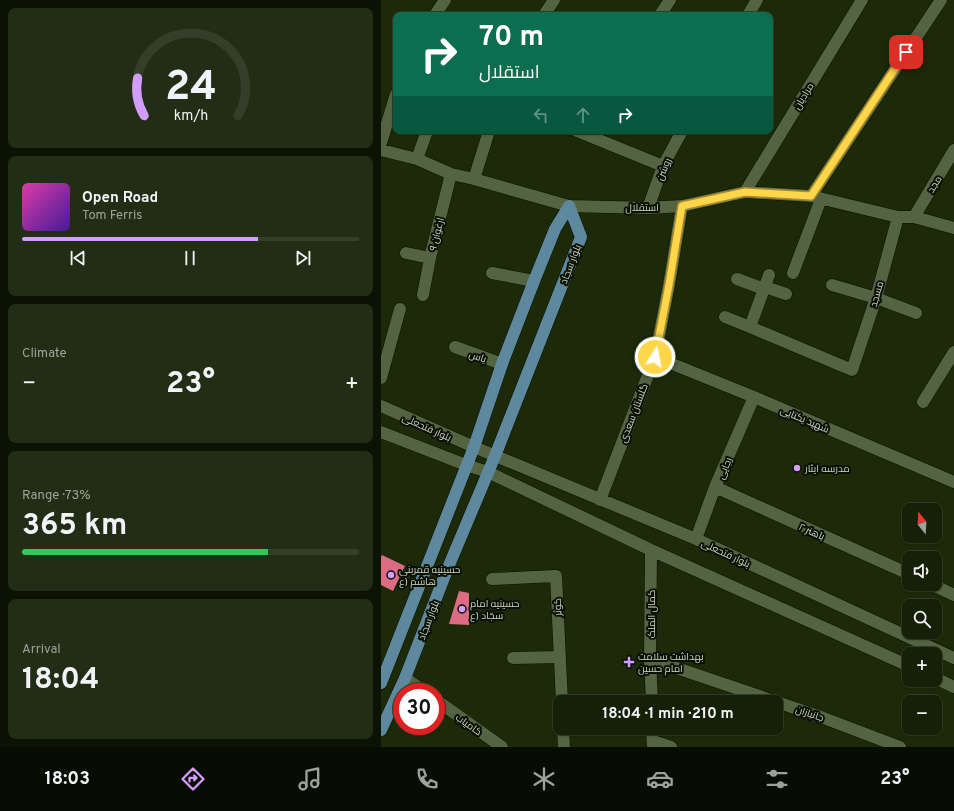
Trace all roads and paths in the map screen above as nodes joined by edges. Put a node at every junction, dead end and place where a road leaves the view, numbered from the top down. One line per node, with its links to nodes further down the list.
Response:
1 (445, 0): 7 (street)
2 (554, 0): 8 (street)
3 (670, 0): 9 (street)
4 (757, 0): 10 (street)
5 (862, 0): 23 (street, مرادیان)
6 (941, 0): 24 (street)
7 (437, 12)
8 (546, 12)
9 (661, 12)
10 (750, 12)
11 (393, 104): 16 (street)
12 (426, 134): 19 (street)
13 (488, 134): 22 (street)
14 (595, 134): 20 (street)
15 (680, 134): 20 (street, روشن)
16 (381, 143)
17 (381, 150): 19 (street, استقلال)
18 (954, 150): 29 (street, مجد)
19 (417, 159): 21 (street, استقلال)
20 (663, 166): 27 (street, روشن)
21 (451, 174): 22 (street, استقلال); 32 (street, ارغوان ۹)
22 (474, 178): 25 (street, استقلال)
23 (745, 192): 24 (street, استقلال); 26 (street, استقلال)
24 (816, 198): 28 (street, استقلال); 34 (street)
25 (569, 206): 27 (street, استقلال); 37 (main road, بلوار سجاد); 57 (main road, بلوار سجاد)
26 (682, 206): 27 (street, استقلال); 49 (street, گلستان سعدی)
27 (648, 208)
28 (898, 217): 29 (street, استقلال); 42 (street, مسجد)
29 (914, 217): 30 (street, استقلال)
30 (954, 228)
31 (406, 254): 32 (street)
32 (430, 258): 41 (street, ارغوان ۹)
33 (492, 273): 37 (street)
34 (793, 273)
35 (769, 275): 39 (street)
36 (737, 280): 39 (street)
37 (534, 281): 50 (main road, بلوار سجاد)
38 (832, 285): 42 (street)
39 (764, 288): 40 (street); 46 (street)
40 (785, 294)
41 (423, 295)
42 (876, 298): 44 (street); 46 (street, مسجد)
43 (400, 309): 51 (street)
44 (916, 313)
45 (725, 317): 46 (street)
46 (750, 327)
47 (455, 347): 50 (street, یاس)
48 (954, 352): 53 (street)
49 (655, 357): 52 (street, شهید یکتایی); 62 (street, گلستان سعدی)
50 (502, 364): 56 (main road, بلوار سجاد)
51 (381, 378)
52 (754, 397): 60 (street, شهید یکتایی); 61 (street, رجایی)
53 (923, 402)
54 (381, 406): 56 (street, بلوار فتحعلی)
55 (381, 432): 58 (street, بلوار فتحعلی)
56 (474, 447): 57 (street, بلوار فتحعلی); 58 (main road, بلوار سجاد)
57 (495, 456): 59 (main road, بلوار سجاد); 62 (street, بلوار فتحعلی)
58 (466, 465): 59 (street, بلوار فتحعلی); 65 (main road, بلوار سجاد)
59 (488, 472): 64 (street); 66 (main road, بلوار سجاد)
60 (954, 482)
61 (715, 487): 63 (street, رجایی); 67 (street, باهنر ۲)
62 (600, 500): 63 (street, بلوار فتحعلی)
63 (696, 539): 73 (street, بلوار فتحعلی)
64 (651, 550): 74 (street, کمال الملک); 75 (street)
65 (429, 560): 66 (main road); 78 (main road, بلوار سجاد)
66 (447, 570): 76 (main road, بلوار سجاد)
67 (902, 571)
68 (492, 579): 71 (street, کوثر)
69 (942, 589): 70 (street)
70 (954, 595)
71 (559, 657): 72 (street); 81 (street, کوثر)
72 (513, 658)
73 (954, 658)
74 (650, 659): 82 (street, کمال الملک); 90 (street, جانبازان)
75 (902, 663)
76 (405, 678): 79 (street); 84 (main road, بلوار سجاد)
77 (942, 681): 80 (street)
78 (381, 683)
79 (412, 683)
80 (954, 687)
81 (562, 695)
82 (652, 695)
83 (445, 706): 87 (street, کامیاب)
84 (381, 730)
85 (563, 735): 88 (street)
86 (653, 744): 89 (street)
87 (502, 747)
88 (564, 747)
89 (671, 747)
90 (900, 747)

